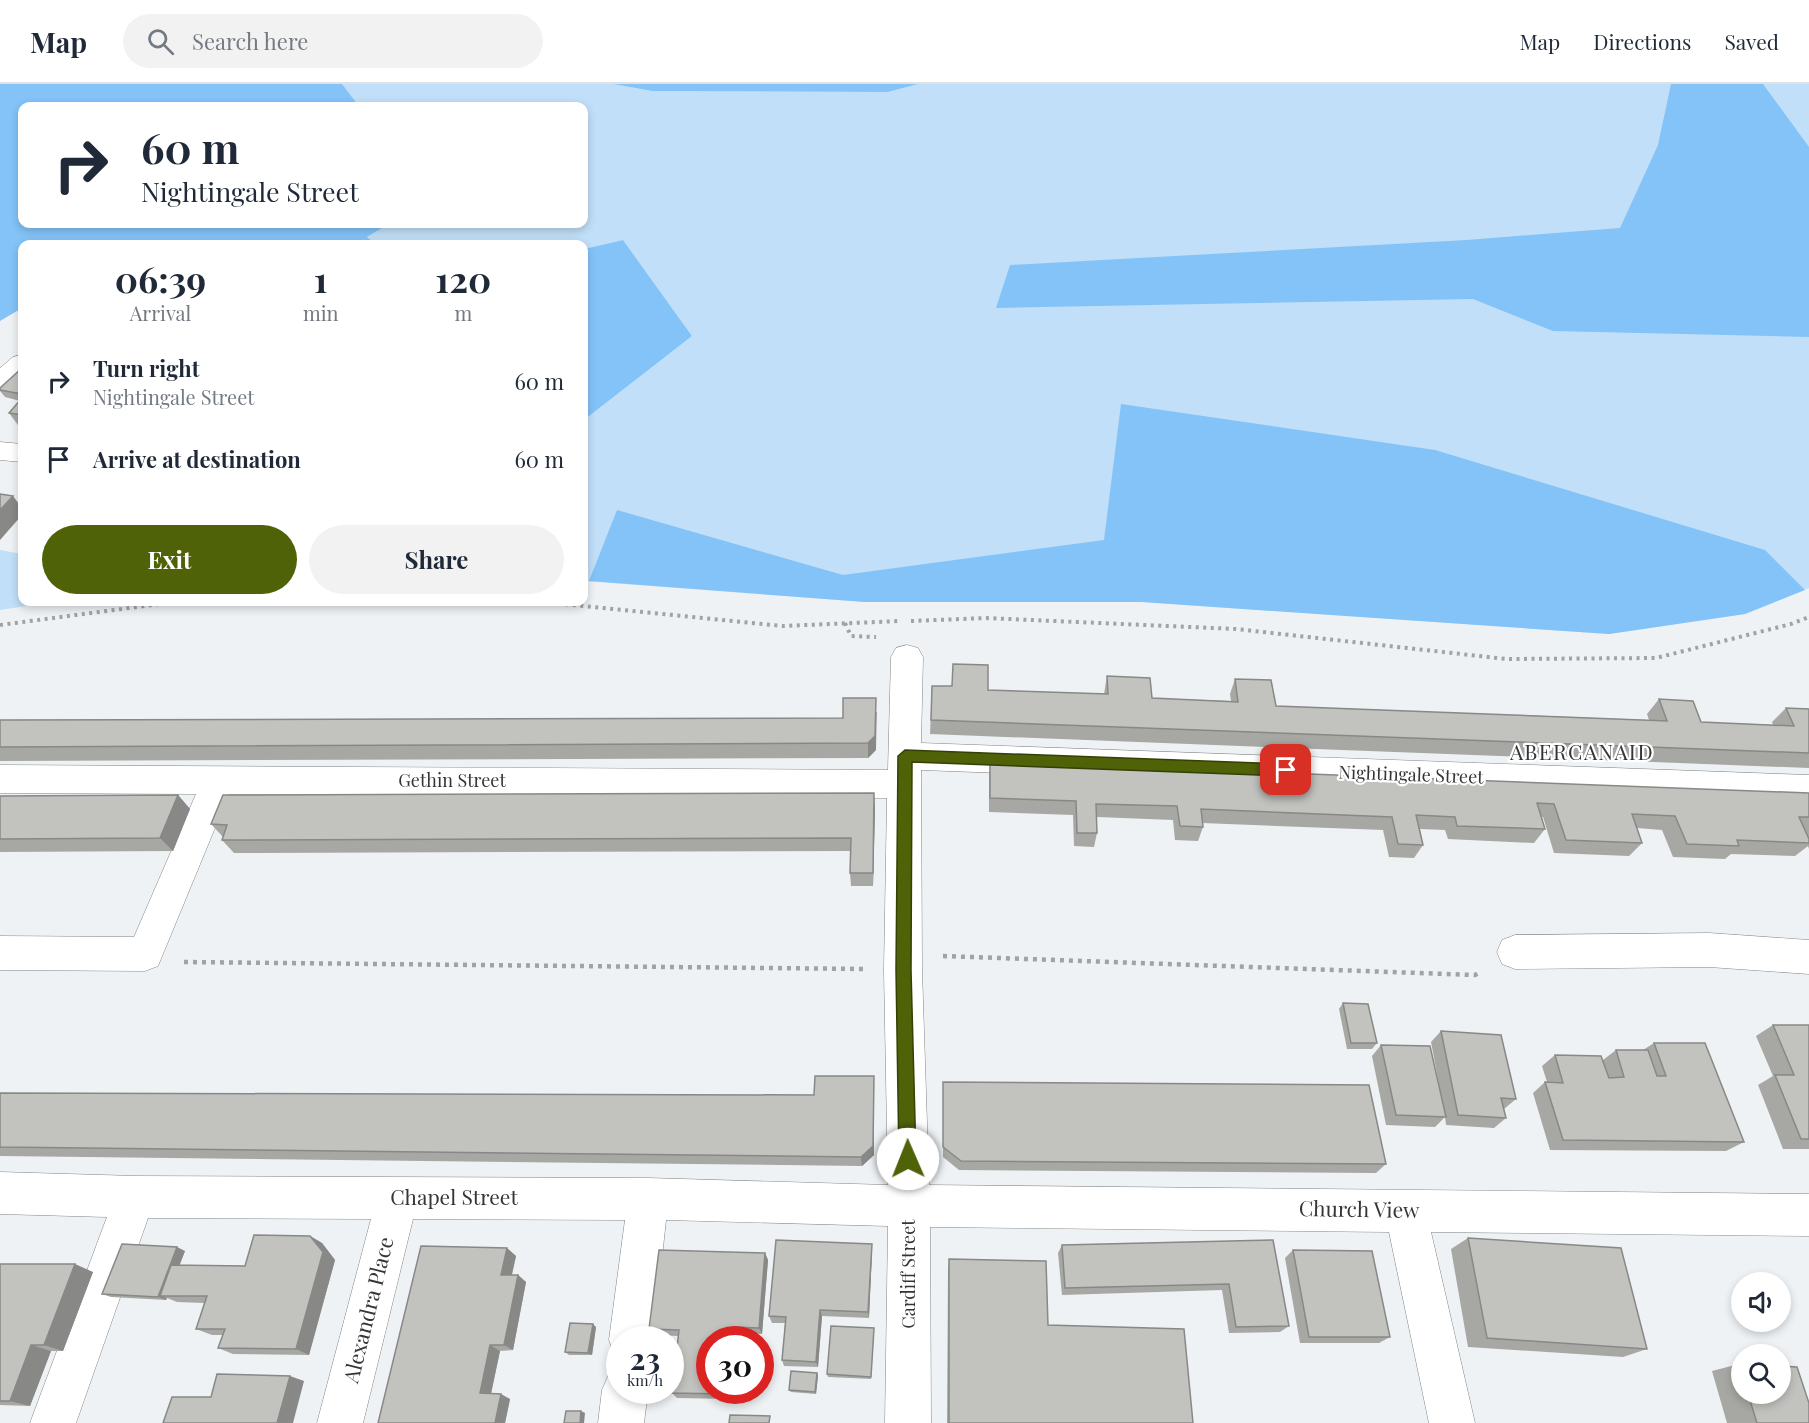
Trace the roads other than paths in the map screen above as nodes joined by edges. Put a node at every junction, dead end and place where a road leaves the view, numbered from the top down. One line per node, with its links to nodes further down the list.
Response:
1 (18, 366): 2 (street)
2 (0, 382)
3 (0, 451): 4 (street)
4 (18, 453)
5 (907, 657): 6 (street, Cardiff Street)
6 (904, 770): 8 (street, Gethin Street); 9 (street, Nightingale Street); 17 (street, Cardiff Street)
7 (0, 779): 8 (street, Gethin Street)
8 (219, 779): 11 (street)
9 (1809, 789)
10 (1515, 952): 12 (street)
11 (0, 953)
12 (1809, 957)
13 (0, 1193): 14 (street, Chapel Street)
14 (135, 1197): 15 (street, Chapel Street); 22 (street)
15 (398, 1197): 16 (street, Chapel Street); 23 (street, Alexandra Place)
16 (648, 1199): 17 (street, Chapel Street); 20 (street)
17 (909, 1206): 18 (street, Church View); 25 (street, Cardiff Street)
18 (1405, 1211): 19 (street, Church View); 26 (street)
19 (1809, 1215)
20 (633, 1326)
21 (623, 1404): 24 (street)
22 (53, 1423)
23 (340, 1423)
24 (621, 1423)
25 (908, 1423)
26 (1452, 1423)

